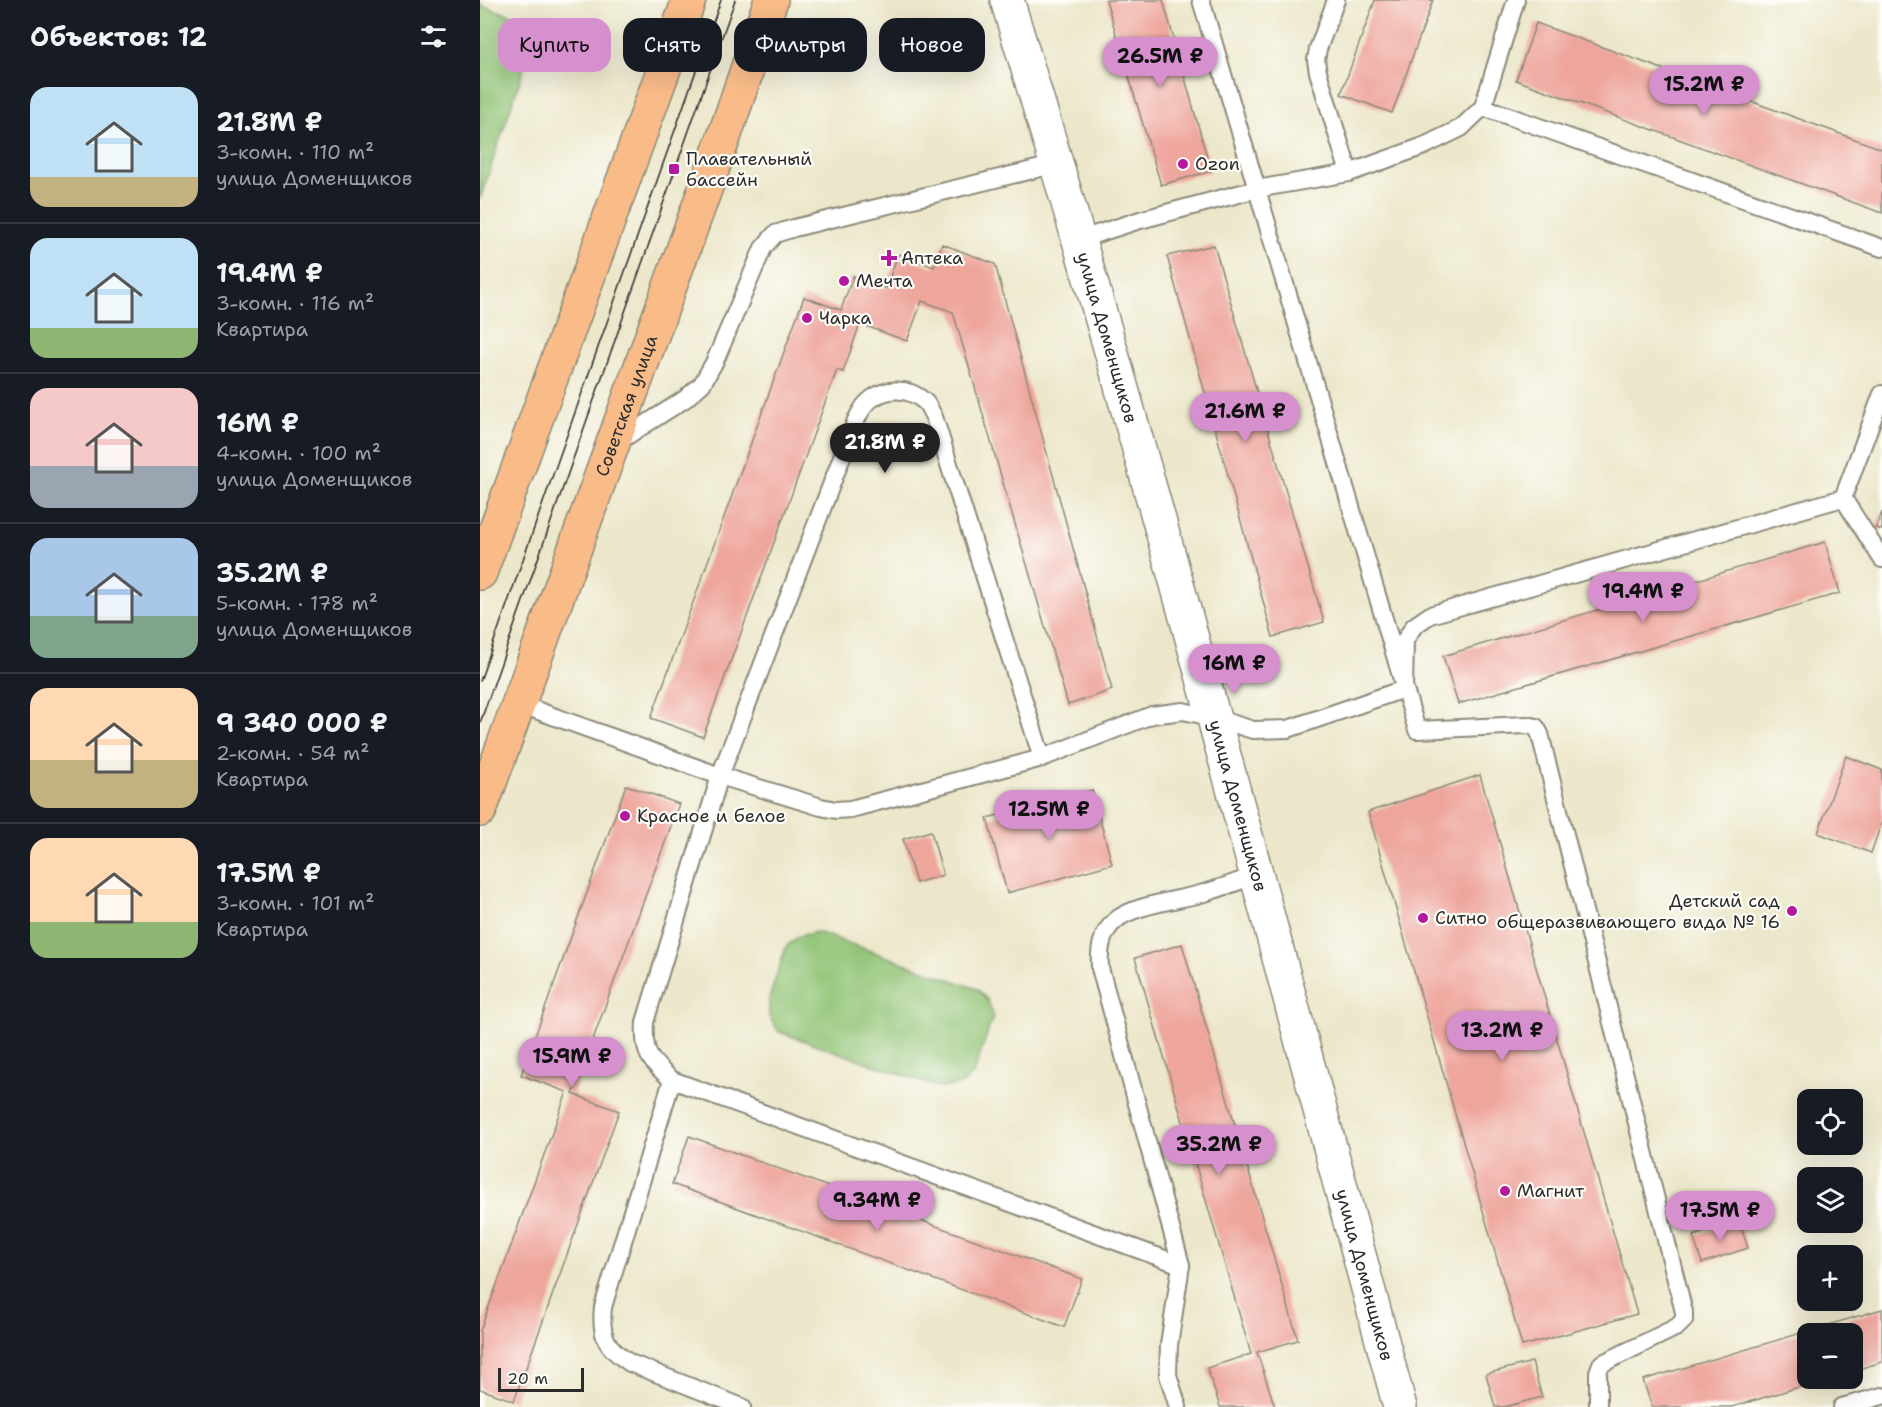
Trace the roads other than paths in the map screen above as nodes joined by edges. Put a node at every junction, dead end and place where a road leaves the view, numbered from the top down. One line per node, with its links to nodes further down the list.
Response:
1 (689, 0): 17 (main road)
2 (771, 0): 14 (main road, Советская улица)
3 (1007, 0): 8 (street, улица Доменщиков)
4 (1201, 0): 10 (lane)
5 (1336, 0): 9 (lane)
6 (1516, 0): 7 (lane)
7 (1483, 107): 9 (lane); 12 (lane)
8 (1057, 164): 11 (street, улица Доменщиков); 14 (lane)
9 (1349, 173): 10 (lane)
10 (1257, 189): 11 (lane); 18 (lane)
11 (1078, 240): 20 (street, улица Доменщиков)
12 (1882, 248)
13 (1882, 394): 15 (lane)
14 (613, 445): 19 (main road, Советская улица)
15 (1843, 498): 16 (lane); 18 (lane)
16 (1882, 559)
17 (480, 573)
18 (1404, 689): 20 (lane); 31 (lane)
19 (519, 705): 22 (lane); 23 (main road, Советская улица)
20 (1215, 718): 21 (lane); 24 (street, улица Доменщиков)
21 (1042, 758): 22 (lane); 22 (lane)
22 (720, 776): 25 (lane)
23 (480, 810)
24 (1257, 875): 26 (lane); 30 (street, улица Доменщиков)
25 (672, 1080): 26 (lane); 28 (lane)
26 (1181, 1265): 29 (lane)
27 (1882, 1396): 32 (lane)
28 (742, 1407)
29 (1178, 1407)
30 (1400, 1407)
31 (1598, 1407)
32 (1842, 1407)

